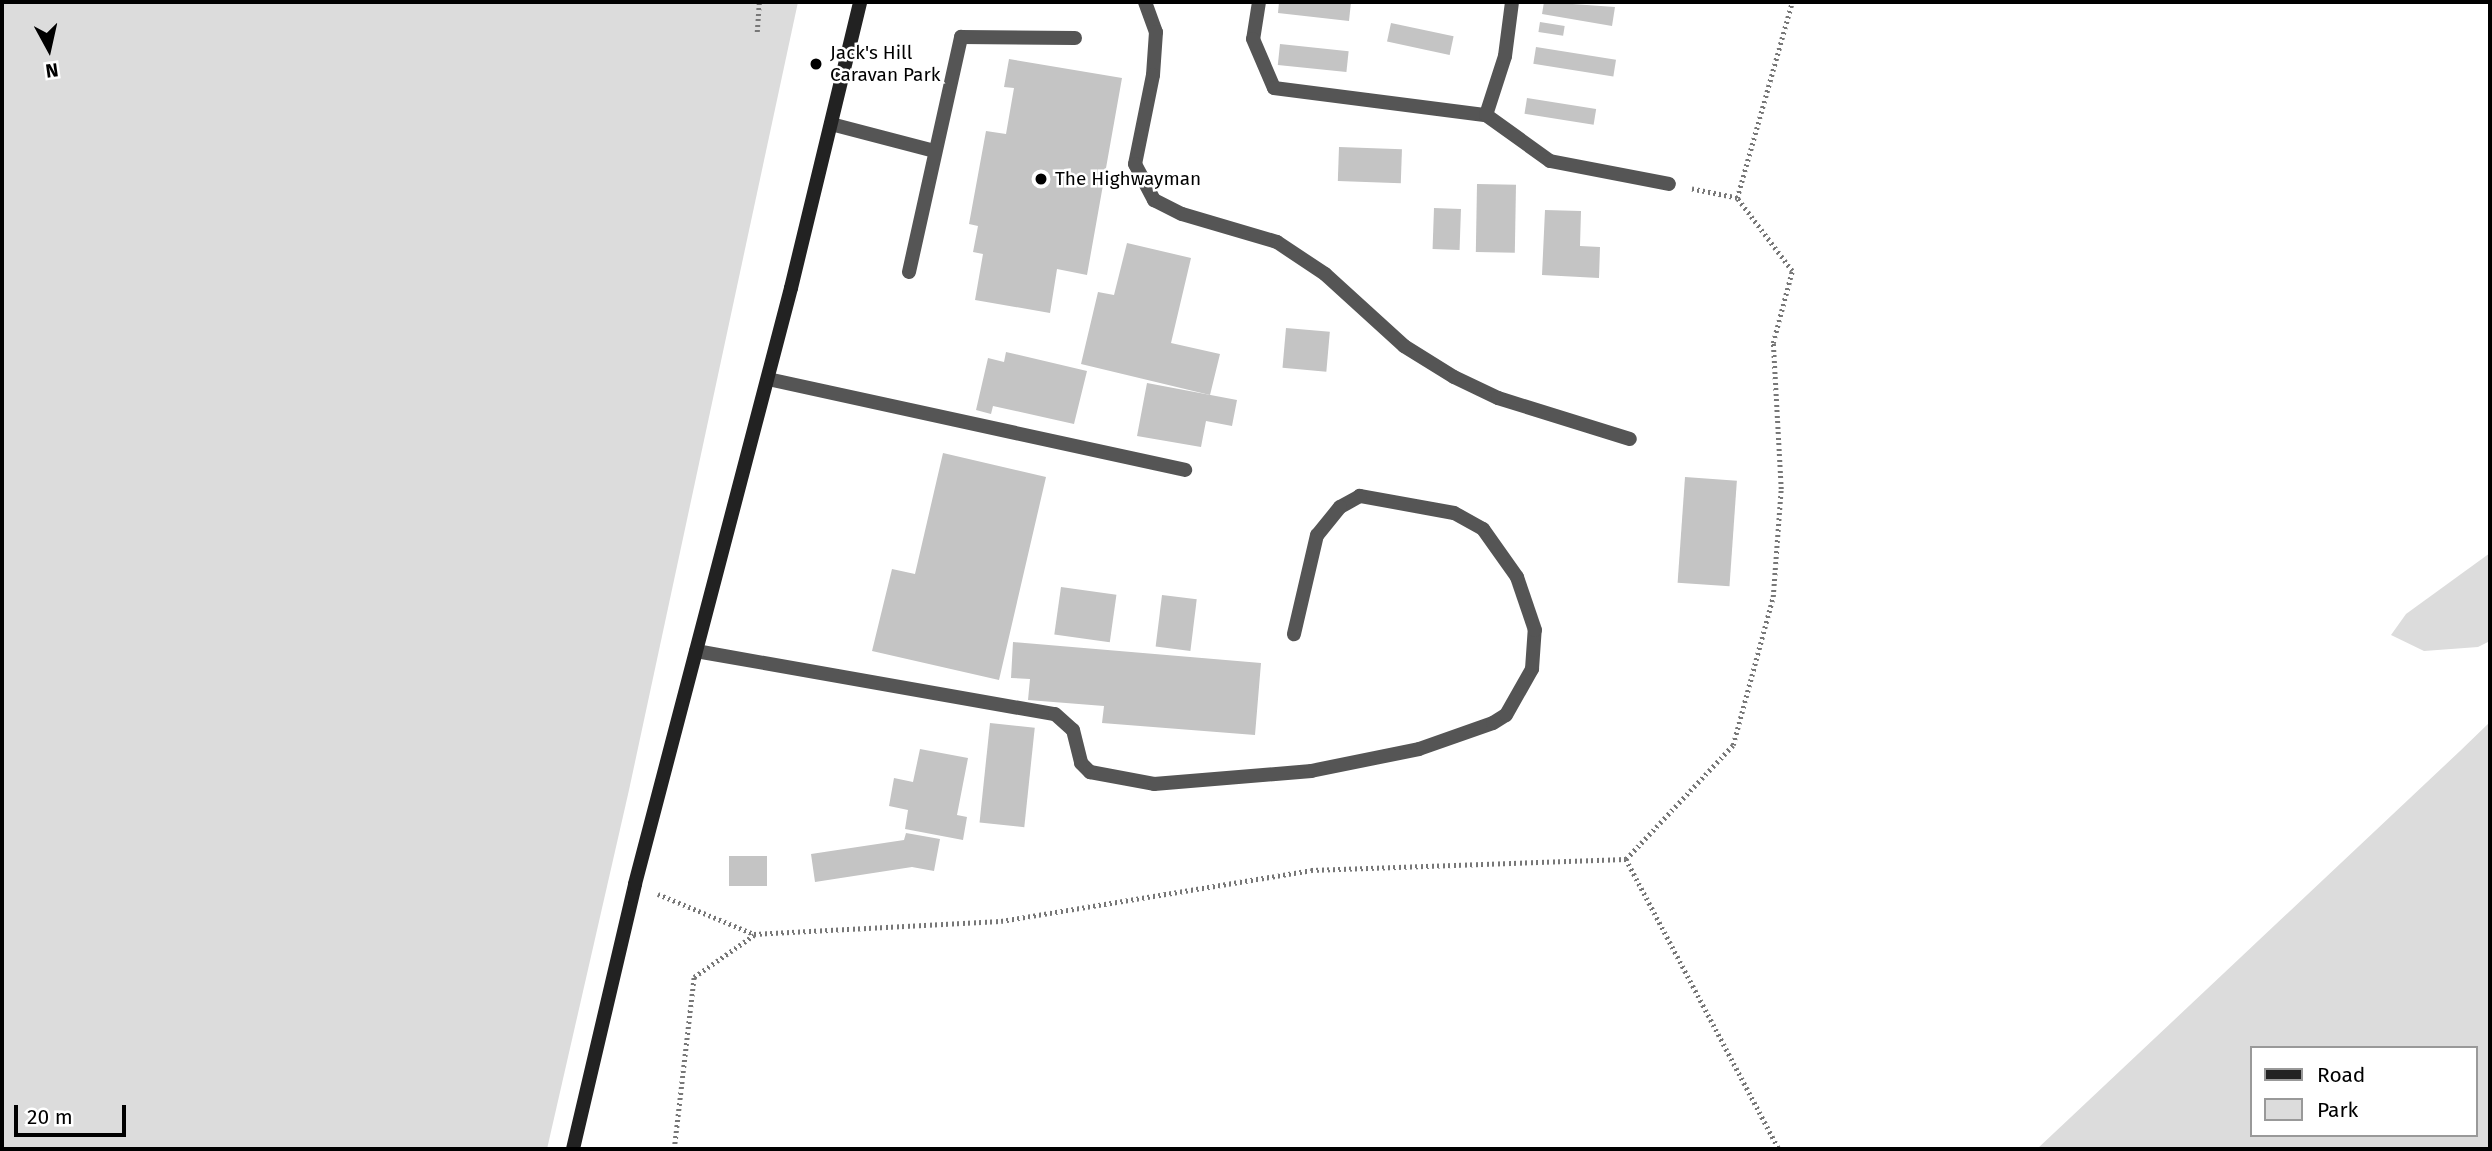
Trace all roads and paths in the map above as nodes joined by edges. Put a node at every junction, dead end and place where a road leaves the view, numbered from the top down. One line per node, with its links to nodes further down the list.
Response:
1 (759, 2): 7 (path)
2 (860, 2): 10 (main road)
3 (1145, 2): 16 (lane)
4 (1259, 2): 9 (lane)
5 (1512, 2): 9 (lane)
6 (1792, 2): 13 (path)
7 (757, 32)
8 (1075, 38): 11 (lane)
9 (1486, 115): 12 (lane)
10 (831, 124): 11 (lane); 15 (main road)
11 (936, 151): 14 (lane)
12 (1669, 184): 13 (path)
13 (1737, 198): 20 (path)
14 (909, 272)
15 (768, 379): 17 (lane); 19 (main road)
16 (1630, 439)
17 (1185, 470)
18 (1294, 634): 19 (lane)
19 (696, 651): 21 (main road)
20 (1626, 859): 22 (path); 25 (path)
21 (635, 884): 22 (path); 23 (main road)
22 (754, 934): 24 (path)
23 (573, 1149)
24 (674, 1149)
25 (1779, 1149)

